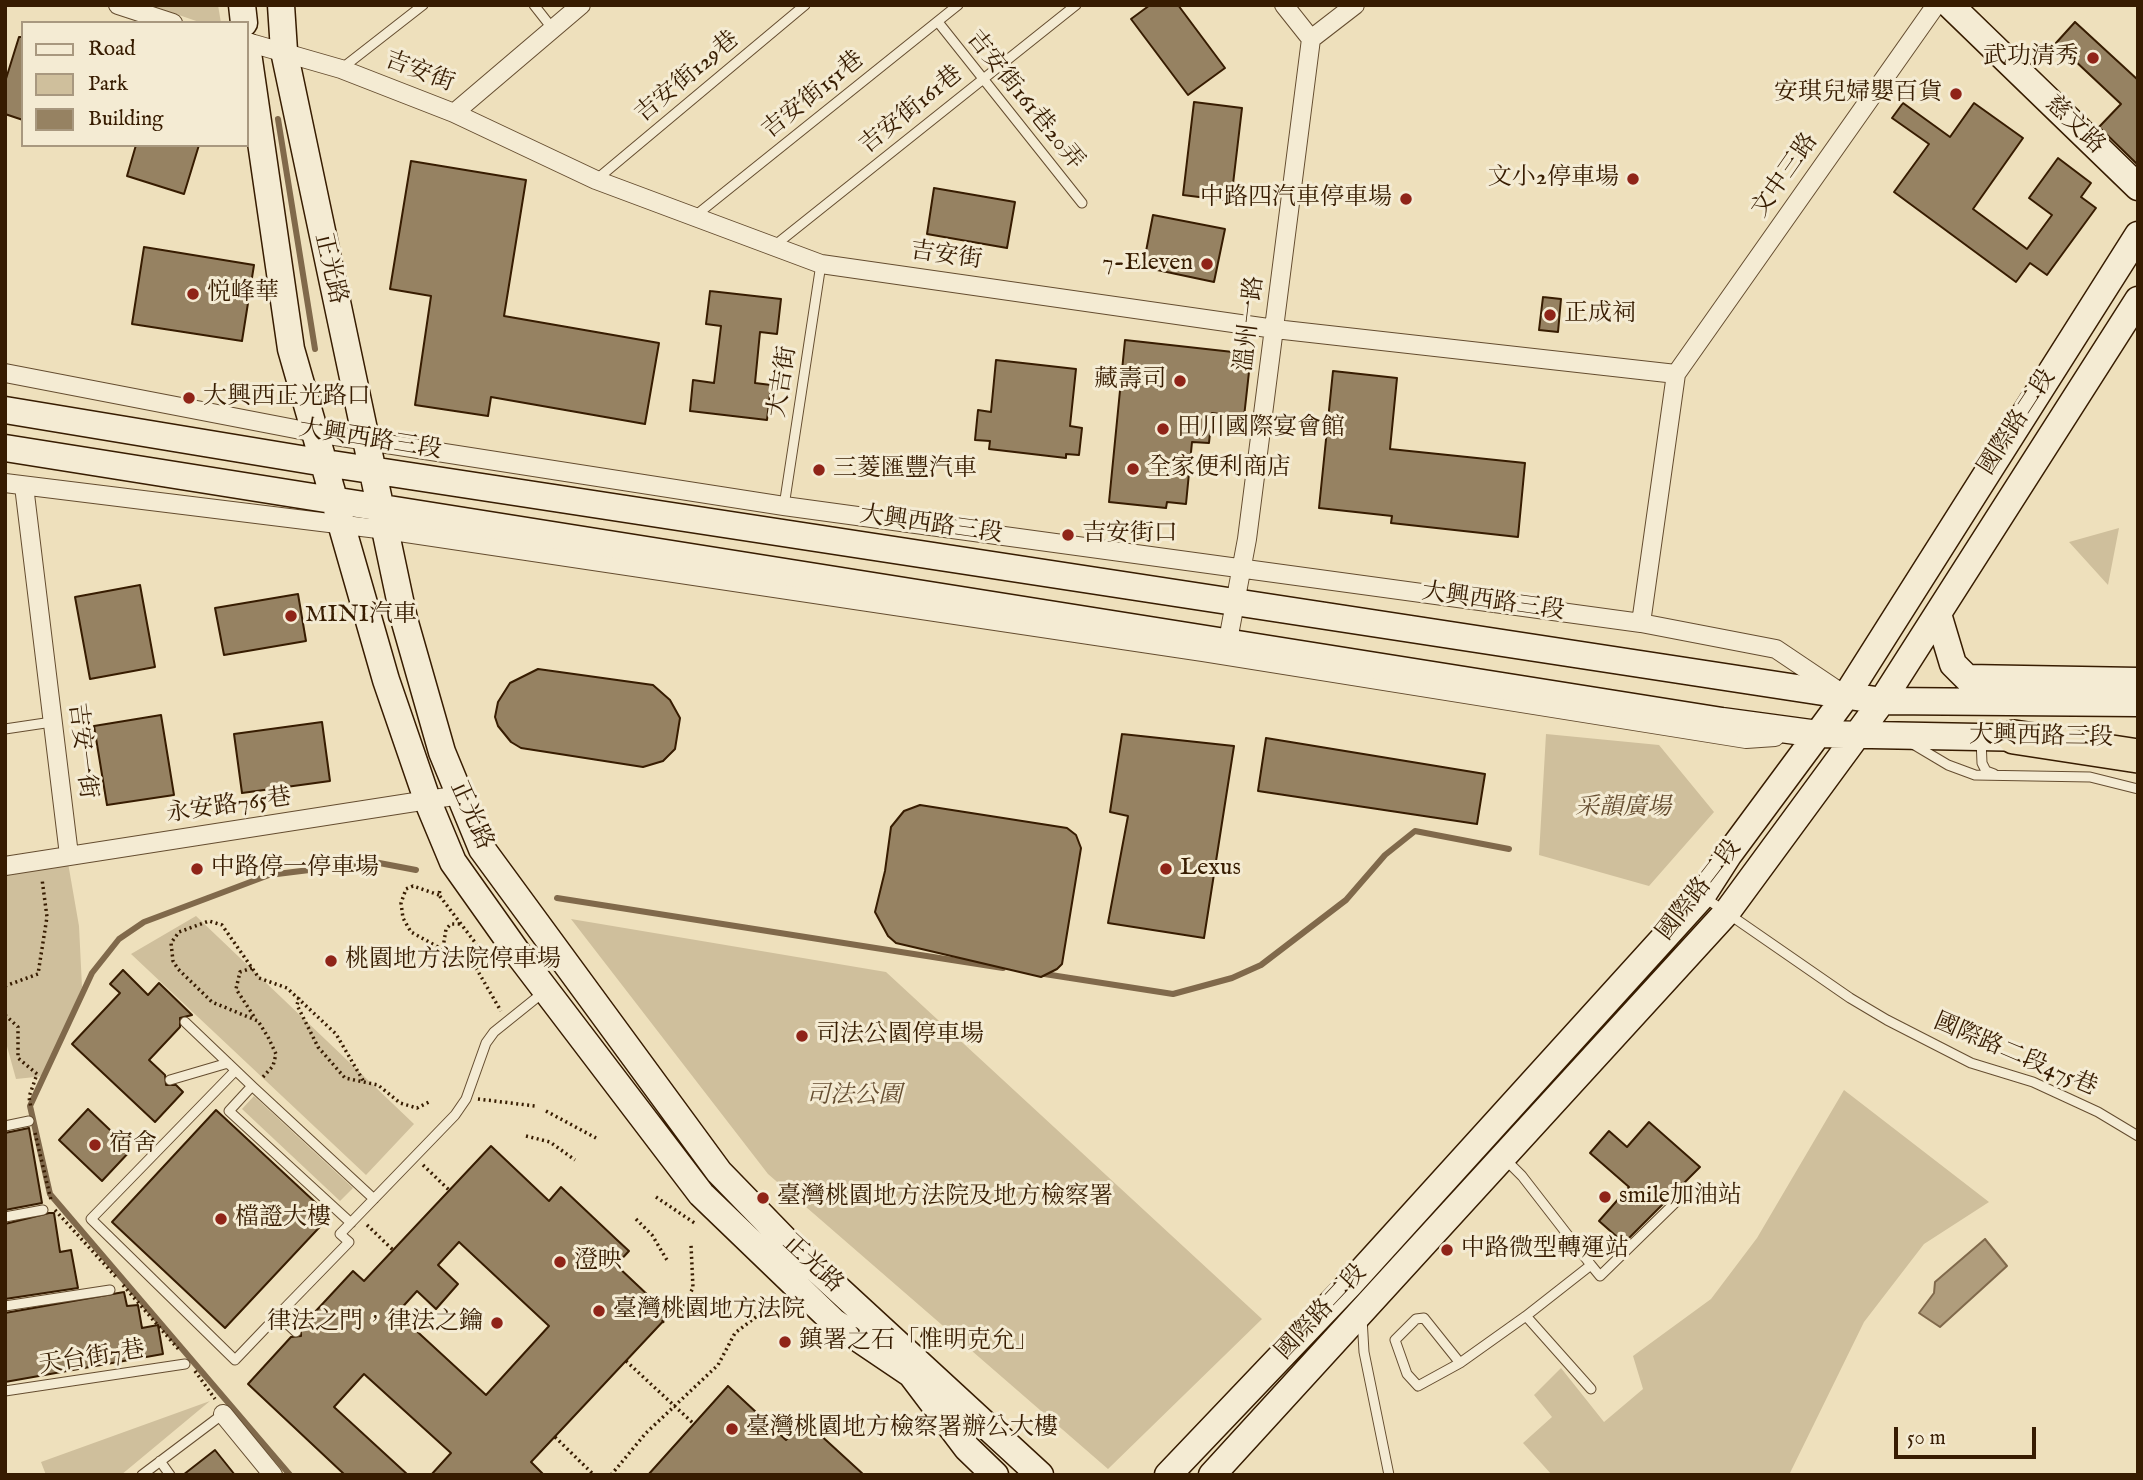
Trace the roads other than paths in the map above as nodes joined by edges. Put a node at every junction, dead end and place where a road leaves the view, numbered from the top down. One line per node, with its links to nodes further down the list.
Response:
1 (118, 5): 13 (street)
2 (281, 5): 19 (street, 正光路)
3 (423, 5): 20 (lane)
4 (534, 5): 15 (lane)
5 (581, 5): 15 (street)
6 (805, 5): 23 (lane, 吉安街129巷)
7 (958, 5): 14 (lane, 吉安街151巷)
8 (1076, 5): 21 (lane, 吉安街161巷)
9 (1284, 5): 16 (street)
10 (1355, 5): 16 (street)
11 (1936, 5): 33 (street, 文中三路)
12 (1950, 5): 24 (street, 慈文路)
13 (167, 21)
14 (937, 22): 21 (lane, 吉安街161巷20弄); 26 (lane, 吉安街151巷)
15 (552, 28): 22 (street)
16 (1311, 39): 31 (street, 溫州一路)
17 (248, 44): 19 (street, 吉安街)
18 (248, 51): 35 (street, 正光路)
19 (284, 51): 20 (street, 吉安街); 36 (street, 正光路)
20 (341, 69): 22 (street, 吉安街)
21 (982, 80): 25 (lane, 吉安街161巷20弄); 28 (lane, 吉安街161巷)
22 (454, 113): 23 (street, 吉安街)
23 (596, 180): 26 (street, 吉安街)
24 (2138, 187)
25 (1082, 203)
26 (694, 217): 28 (street, 吉安街)
27 (2138, 235): 51 (street, 國際路二段)
28 (773, 247): 29 (street, 吉安街)
29 (821, 264): 31 (street, 吉安街); 42 (lane, 大吉街)
30 (2138, 300): 47 (street, 國際路二段)
31 (1275, 329): 33 (street, 吉安街); 45 (street, 溫州一路)
32 (5, 373): 35 (street, 大興西路三段)
33 (1676, 374): 48 (street)
34 (5, 410): 38 (street, 大興西路三段)
35 (316, 433): 36 (street, 大興西路三段); 38 (street, 正光路)
36 (367, 442): 39 (street, 正光路); 42 (street, 大興西路三段)
37 (5, 448): 43 (street, 大興西路三段)
38 (325, 463): 39 (street, 大興西路三段); 43 (street, 正光路)
39 (373, 470): 44 (street, 正光路); 46 (street, 大興西路三段)
40 (5, 483): 41 (street, 大興西路三段)
41 (24, 486): 43 (street, 大興西路三段); 54 (street, 吉安一街)
42 (784, 506): 45 (street, 大興西路三段)
43 (339, 512): 44 (street, 大興西路三段); 66 (street, 正光路)
44 (384, 519): 49 (street, 大興西路三段); 65 (street, 正光路)
45 (1243, 568): 46 (street, 溫州一路); 48 (street, 大興西路三段)
46 (1236, 602): 49 (street, 溫州一路); 51 (street, 大興西路三段)
47 (1938, 614): 50 (street); 52 (street, 國際路二段)
48 (1641, 623): 51 (street, 大興西路三段)
49 (1226, 649): 56 (street, 大興西路三段)
50 (2138, 681)
51 (1846, 696): 52 (street, 大興西路三段); 56 (street, 國際路二段)
52 (1882, 701): 53 (street, 大興西路三段); 57 (street, 國際路二段)
53 (2138, 704)
54 (52, 722): 55 (lane); 67 (street, 吉安一街)
55 (5, 729)
56 (1818, 734): 57 (street, 大興西路三段); 69 (street, 國際路二段)
57 (1857, 734): 58 (street, 大興西路三段); 70 (street, 國際路二段)
58 (1899, 735): 59 (street, 大興西路三段); 63 (lane)
59 (1981, 737): 60 (street, 大興西路三段); 63 (lane)
60 (2014, 737): 61 (street, 大興西路三段); 62 (highway)
61 (2138, 740)
62 (2138, 756)
63 (1999, 775): 64 (lane)
64 (2138, 789)
65 (460, 795): 66 (street, 永安路765巷); 86 (street, 正光路)
66 (428, 802): 67 (street, 永安路765巷); 71 (street, 正光路)
67 (69, 855): 68 (street, 永安路765巷)
68 (5, 866)
69 (1702, 896): 70 (lane, 國際路二段475巷); 79 (street, 國際路二段)
70 (1727, 912): 78 (lane, 國際路二段475巷); 80 (street, 國際路二段)
71 (545, 990): 82 (lane); 88 (street, 正光路)
72 (185, 1023): 73 (lane)
73 (232, 1067): 74 (lane); 75 (lane); 92 (lane)
74 (170, 1080)
75 (252, 1086): 82 (lane); 85 (lane)
76 (29, 1121): 77 (lane)
77 (5, 1126)
78 (2138, 1136)
79 (1472, 1150): 80 (street); 90 (street, 國際路二段)
80 (1498, 1164): 87 (lane); 90 (street, 國際路二段)
81 (1682, 1196): 87 (lane)
82 (374, 1199): 85 (lane)
83 (43, 1210): 84 (lane)
84 (5, 1217)
85 (355, 1219): 92 (lane)
86 (798, 1252): 88 (street); 105 (street, 正光路)
87 (1591, 1265): 93 (lane)
88 (780, 1271): 104 (street, 正光路)
89 (110, 1290): 91 (lane)
90 (1356, 1299): 106 (street, 國際路二段); 107 (street, 國際路二段); 108 (lane)
91 (5, 1306)
92 (278, 1315): 94 (lane)
93 (1526, 1316): 95 (lane); 97 (lane)
94 (296, 1332)
95 (1460, 1363): 95 (lane)
96 (185, 1364): 98 (lane, 天台街7巷)
97 (1591, 1389)
98 (5, 1391)
99 (223, 1415): 100 (lane); 103 (street)
100 (160, 1461): 101 (lane); 102 (lane)
101 (142, 1475)
102 (170, 1475)
103 (272, 1475)
104 (995, 1475)
105 (1040, 1475)
106 (1168, 1475)
107 (1212, 1475)
108 (1389, 1475)

